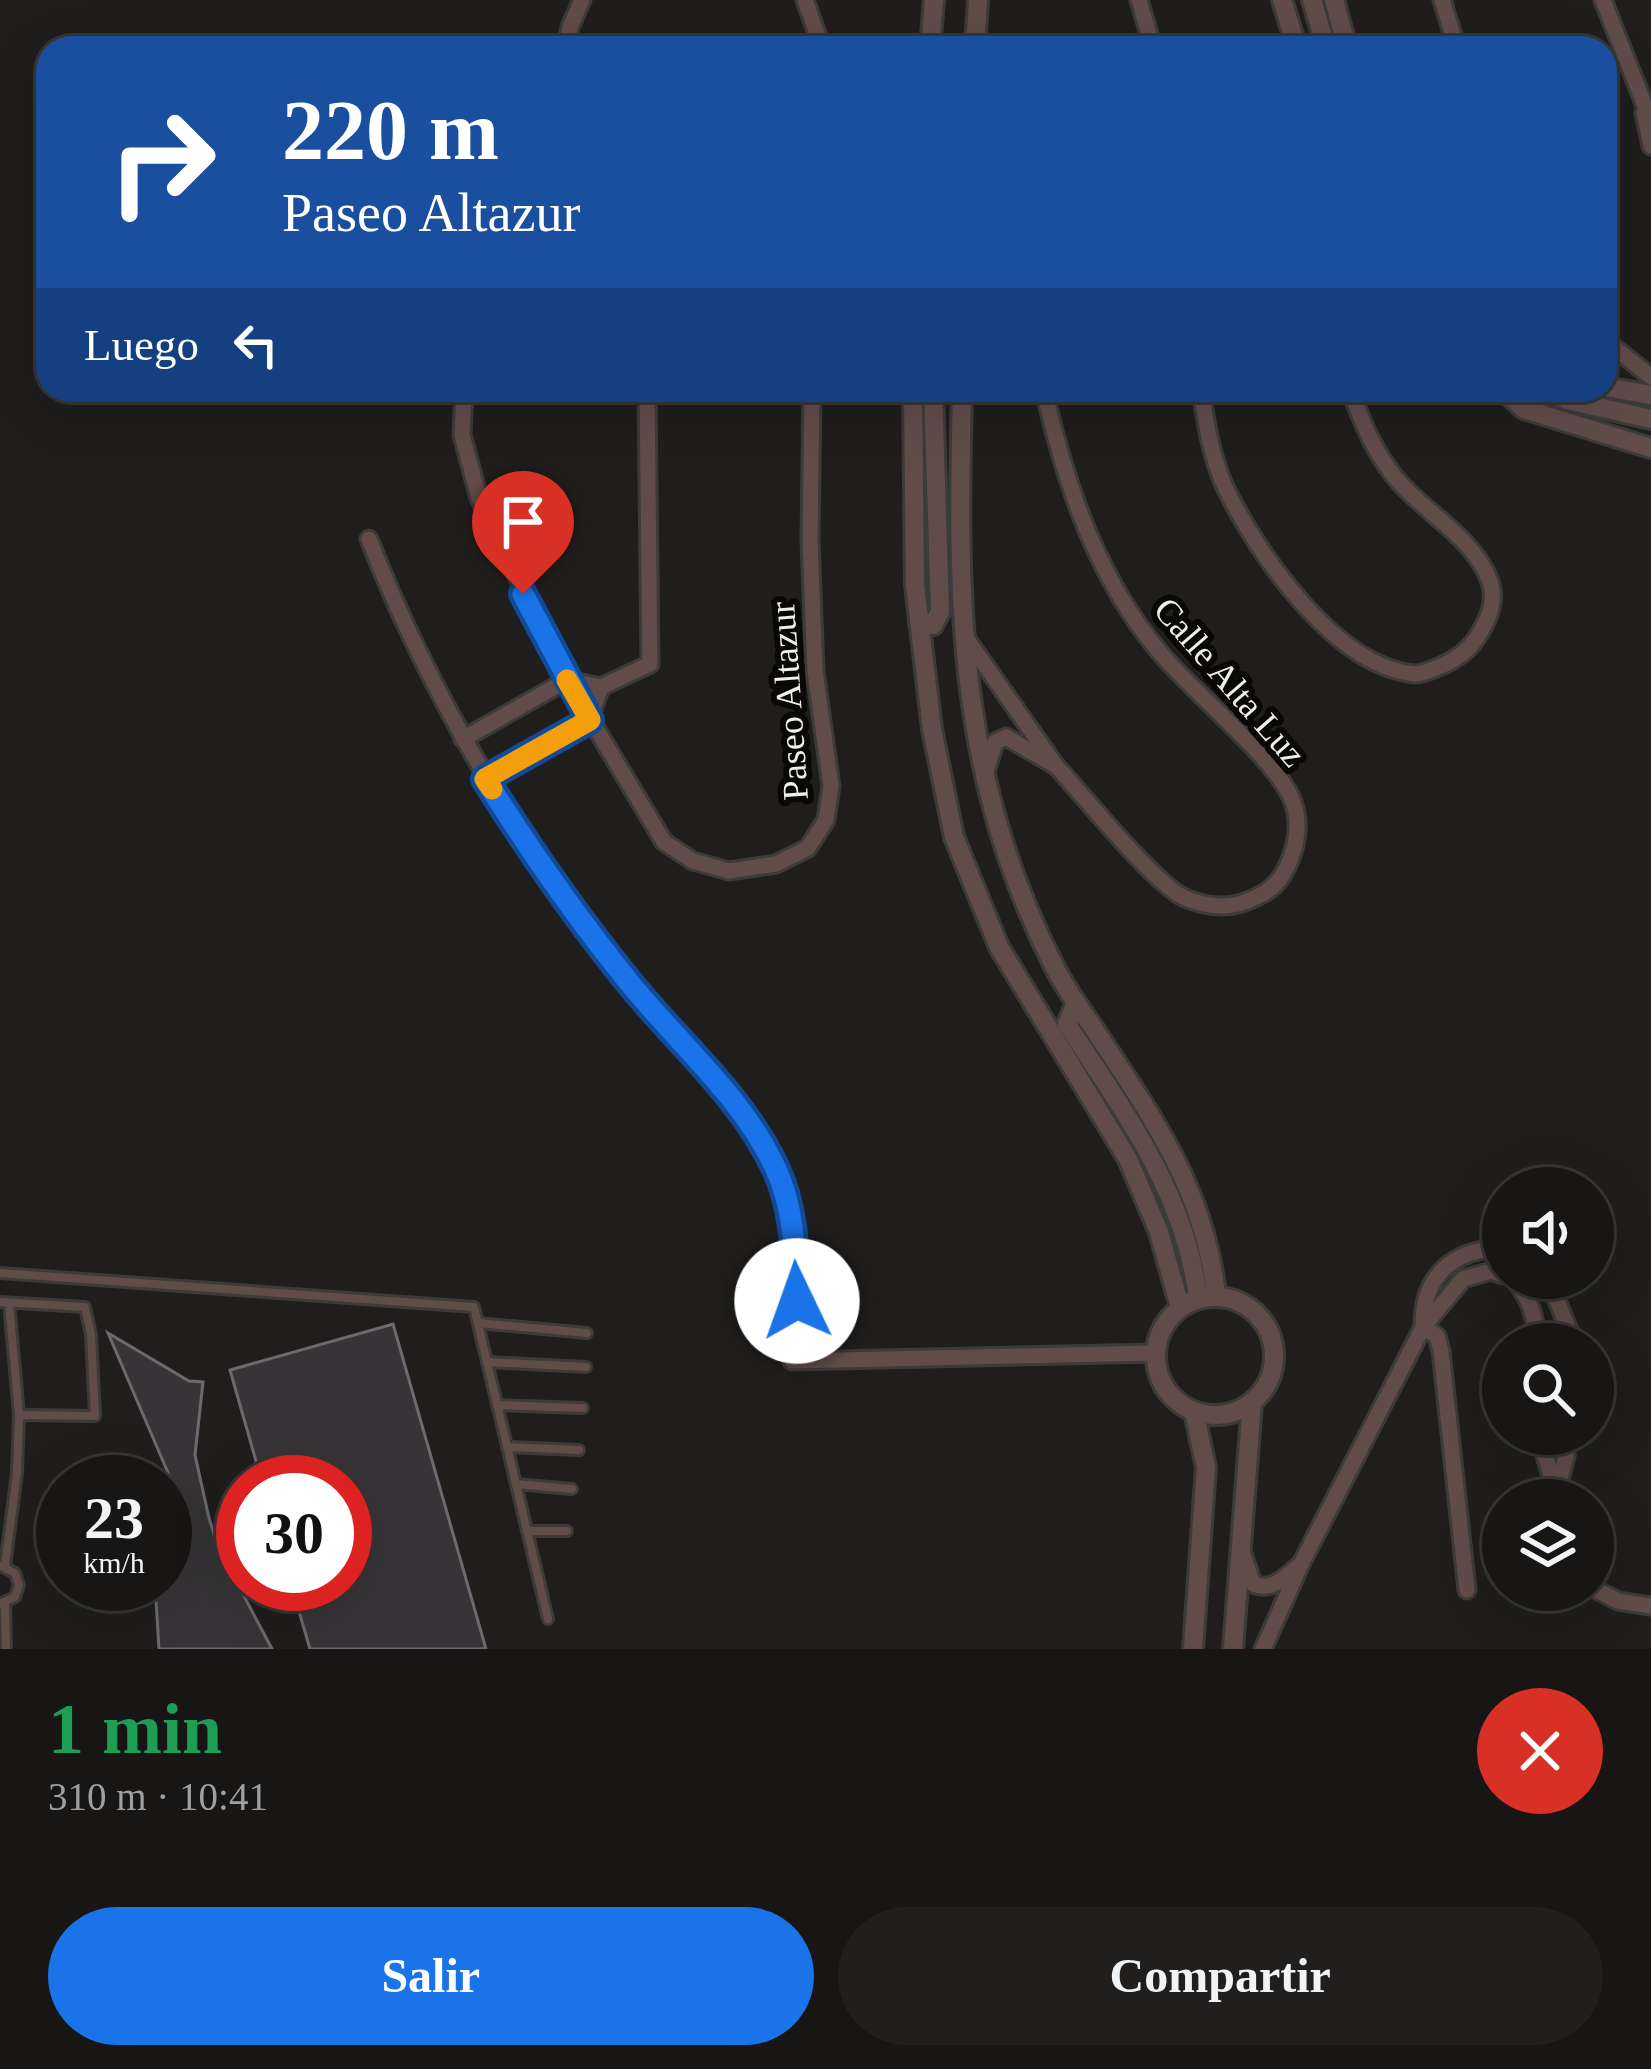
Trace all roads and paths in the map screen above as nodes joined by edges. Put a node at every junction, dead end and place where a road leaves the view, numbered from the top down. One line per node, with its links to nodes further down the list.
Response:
1 (582, 0): 11 (street)
2 (805, 0): 12 (street)
3 (934, 0): 13 (street)
4 (978, 0): 14 (street)
5 (1139, 0): 15 (street)
6 (1282, 0): 16 (street)
7 (1312, 0): 17 (street)
8 (1334, 0): 18 (street)
9 (1442, 0): 19 (street)
10 (1603, 0): 20 (street)
11 (568, 36)
12 (818, 36)
13 (931, 36)
14 (976, 36)
15 (1150, 36)
16 (1293, 36)
17 (1322, 36)
18 (1344, 36)
19 (1453, 36)
20 (1616, 36)
21 (1617, 37): 22 (street)
22 (1642, 104): 23 (street); 24 (street)
23 (1651, 121)
24 (1651, 146)
25 (1617, 349): 26 (street)
26 (1651, 376)
27 (1617, 389): 28 (street)
28 (1651, 395)
29 (463, 402): 45 (street, Paseo Altazur)
30 (647, 402): 46 (street)
31 (812, 402): 47 (street, Paseo Altazur)
32 (913, 402): 43 (street)
33 (933, 402): 43 (street)
34 (962, 402): 44 (street)
35 (1047, 402): 49 (street, Calle Alta Luz)
36 (1203, 402): 37 (street)
37 (1354, 402)
38 (1516, 402): 41 (street)
39 (1576, 402): 40 (street)
40 (1651, 419)
41 (1651, 448)
42 (370, 539): 48 (street)
43 (919, 623): 55 (street)
44 (963, 633): 49 (street, Calle Alta Luz); 51 (street)
45 (567, 680): 46 (street); 47 (street, Paseo Altazur); 48 (street)
46 (602, 687): 47 (street)
47 (590, 720): 50 (street)
48 (463, 739): 50 (street)
49 (1056, 766): 51 (street, Calle Alta Luz)
50 (485, 779): 60 (street)
51 (985, 781): 55 (street)
52 (1482, 1250): 58 (street)
53 (0, 1273): 57 (lane)
54 (1482, 1274): 58 (street)
55 (1198, 1301): 60 (street); 63 (street)
56 (5, 1303): 67 (lane); 67 (lane)
57 (478, 1323): 59 (lane); 61 (lane)
58 (1423, 1327): 76 (street); 78 (street)
59 (587, 1333)
60 (1155, 1353): 66 (street)
61 (487, 1362): 62 (lane); 64 (lane)
62 (586, 1367)
63 (1252, 1403): 66 (street); 75 (street)
64 (497, 1405): 65 (lane); 68 (lane)
65 (583, 1408)
66 (1194, 1412): 84 (street)
67 (19, 1415): 72 (lane)
68 (507, 1447): 69 (lane); 70 (lane)
69 (579, 1450)
70 (516, 1484): 71 (lane); 73 (lane)
71 (572, 1490)
72 (5, 1521): 77 (lane)
73 (527, 1531): 74 (lane); 82 (lane)
74 (567, 1532)
75 (1243, 1554): 76 (street); 85 (street)
76 (1301, 1564): 86 (street)
77 (3, 1566): 80 (lane)
78 (1467, 1590)
79 (1614, 1599): 81 (street)
80 (3, 1604): 83 (lane)
81 (1651, 1606)
82 (548, 1619)
83 (6, 1649)
84 (1193, 1649)
85 (1233, 1649)
86 (1263, 1649)

